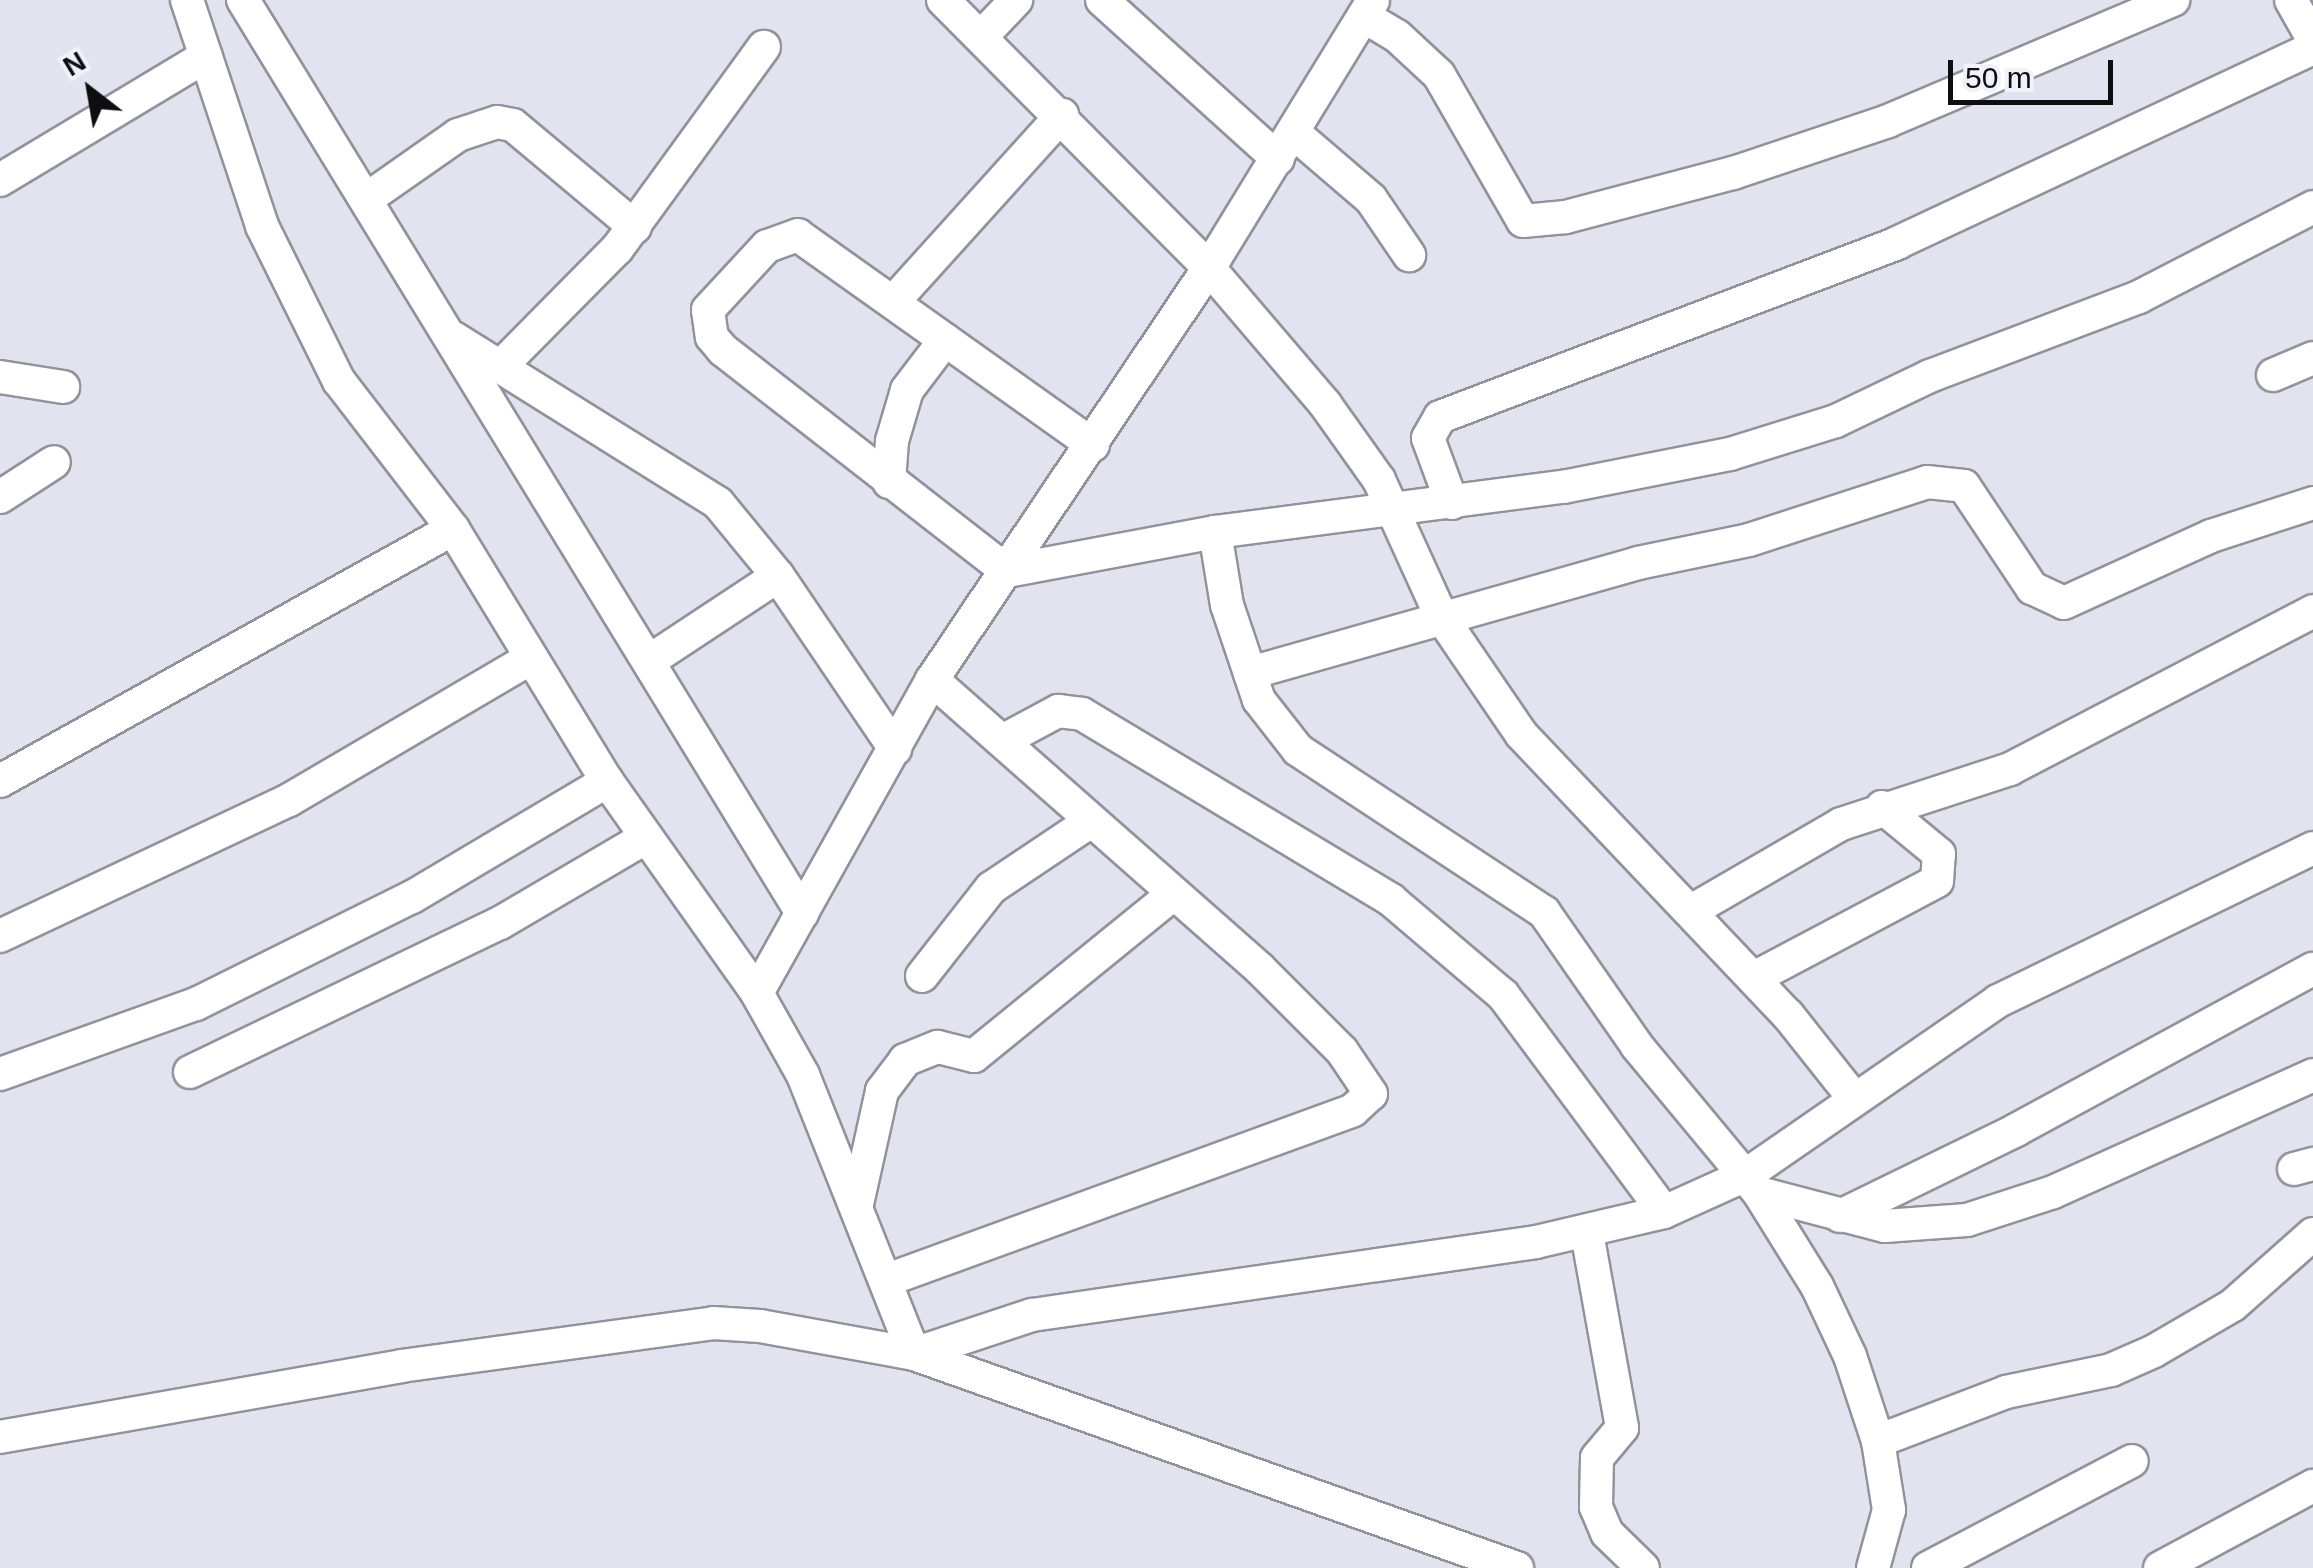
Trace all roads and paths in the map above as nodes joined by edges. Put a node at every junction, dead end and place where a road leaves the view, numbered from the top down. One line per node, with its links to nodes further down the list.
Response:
1 (187, 0): 13 (street)
2 (243, 0): 17 (street)
3 (943, 0): 9 (street)
4 (1016, 0): 9 (street)
5 (1102, 0): 15 (street)
6 (2172, 0): 8 (street)
7 (2290, 0): 10 (street)
8 (1369, 9): 15 (street)
9 (982, 36): 14 (street)
10 (2313, 39)
11 (764, 47): 19 (street)
12 (2313, 48): 34 (street)
13 (206, 56): 16 (street); 37 (street)
14 (1062, 115): 21 (street); 22 (street)
15 (1286, 146): 20 (street); 21 (street)
16 (0, 180)
17 (368, 198): 19 (street); 23 (street)
18 (2313, 206): 34 (street)
19 (634, 227): 26 (street)
20 (1409, 255)
21 (1209, 268): 30 (street); 36 (street)
22 (894, 300): 24 (street); 32 (street)
23 (454, 338): 26 (street); 44 (street)
24 (945, 340): 30 (street); 32 (street)
25 (2313, 358): 27 (street)
26 (503, 364): 40 (street)
27 (2273, 376)
28 (0, 377): 29 (street)
29 (63, 387)
30 (1093, 445): 39 (street)
31 (54, 462): 33 (street)
32 (889, 482): 39 (street)
33 (0, 497)
34 (1452, 503): 36 (street)
35 (2313, 503): 42 (street)
36 (1393, 510): 38 (street); 42 (street)
37 (452, 529): 43 (street); 49 (street)
38 (1216, 532): 39 (street); 45 (street)
39 (1007, 571): 46 (street)
40 (778, 576): 44 (street); 48 (street)
41 (2313, 611): 51 (street)
42 (1442, 618): 45 (street); 56 (street)
43 (528, 660): 50 (street); 58 (street)
44 (649, 661): 57 (street)
45 (1250, 674): 67 (street)
46 (932, 680): 47 (street); 48 (street)
47 (1002, 741): 52 (street); 69 (street)
48 (895, 749): 57 (street)
49 (0, 780)
50 (607, 781): 53 (street); 64 (street)
51 (1882, 807): 56 (street); 61 (street)
52 (1090, 820): 55 (street); 60 (street)
53 (645, 838): 62 (street); 63 (street)
54 (2313, 848): 66 (street)
55 (1172, 894): 68 (street); 73 (street)
56 (1691, 911): 61 (street)
57 (802, 913): 62 (street)
58 (0, 936)
59 (2313, 968): 70 (street)
60 (922, 976)
61 (1754, 978): 66 (street)
62 (757, 993): 68 (street)
63 (190, 1072)
64 (0, 1074)
65 (2313, 1075): 70 (street)
66 (1853, 1097): 67 (street)
67 (1753, 1184): 69 (street); 70 (street); 76 (street)
68 (856, 1208): 73 (street)
69 (1664, 1212): 71 (street)
70 (1840, 1216)
71 (1587, 1233): 74 (street); 80 (street)
72 (2313, 1234): 76 (street)
73 (887, 1280): 74 (street)
74 (914, 1354): 75 (street); 79 (street)
75 (0, 1437)
76 (1878, 1442): 81 (street)
77 (2132, 1461): 82 (street)
78 (2313, 1486): 83 (street)
79 (1517, 1568)
80 (1642, 1568)
81 (1874, 1568)
82 (1928, 1568)
83 (2160, 1568)

